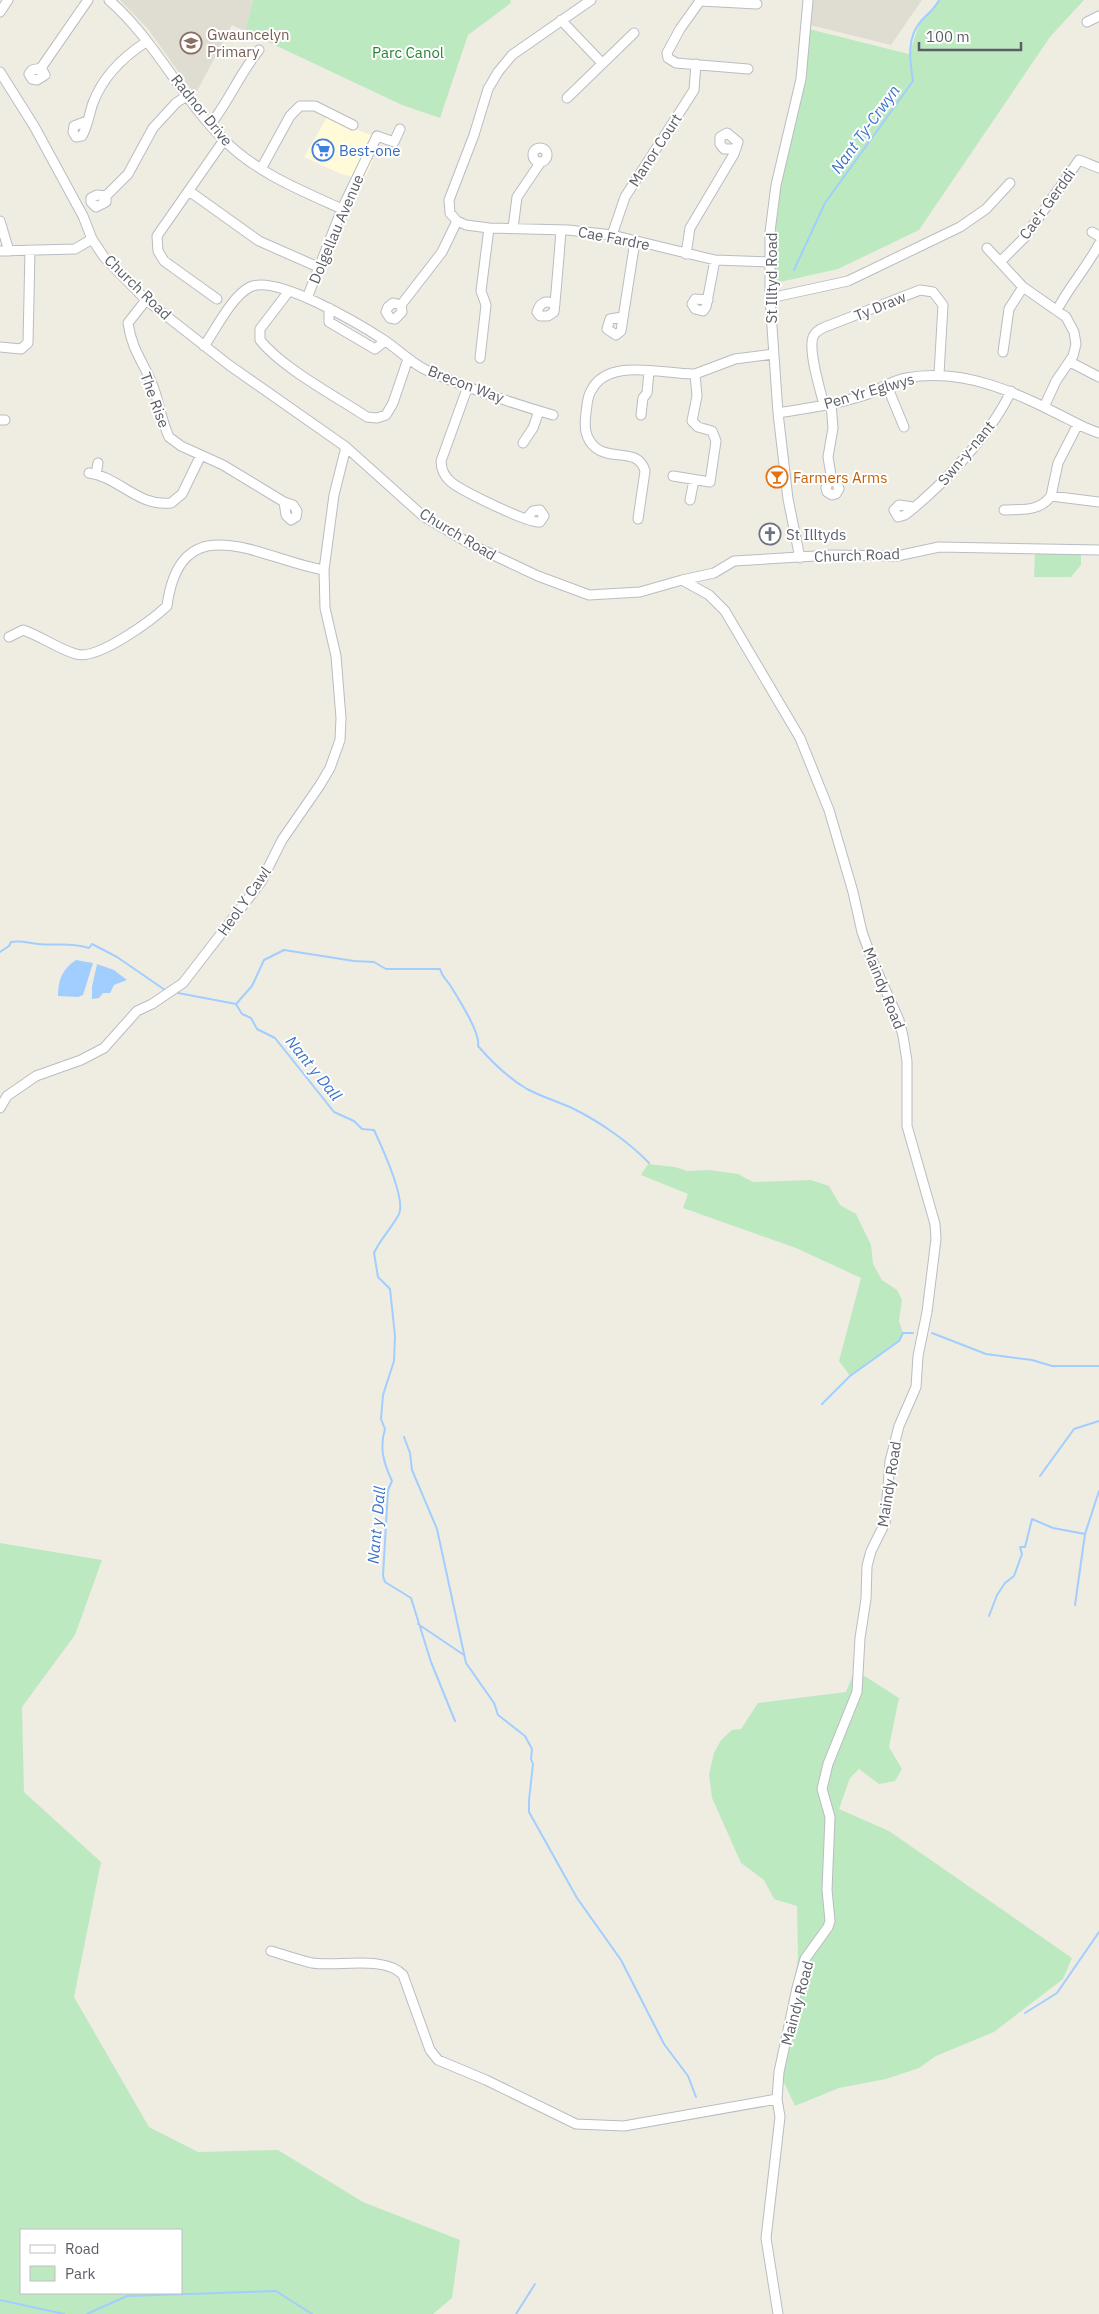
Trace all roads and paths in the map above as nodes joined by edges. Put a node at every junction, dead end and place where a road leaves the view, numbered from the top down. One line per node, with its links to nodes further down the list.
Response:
1 (8, 0): 7 (street)
2 (88, 0): 16 (street)
3 (109, 0): 12 (street, Radnor Drive)
4 (591, 0): 9 (street)
5 (808, 0): 48 (street, St Illtyd Road)
6 (757, 4): 15 (street)
7 (0, 12)
8 (1099, 16): 10 (street)
9 (562, 20): 14 (street); 35 (street)
10 (1087, 22)
11 (634, 33): 14 (street)
12 (146, 42): 19 (street, Radnor Drive); 21 (street)
13 (259, 50): 22 (street)
14 (602, 63): 20 (street)
15 (696, 64): 17 (street); 39 (street, Manor Court)
16 (41, 68)
17 (748, 69)
18 (0, 72): 40 (street, Church Road)
19 (188, 95): 22 (street, Radnor Drive); 32 (street)
20 (567, 98)
21 (87, 121)
22 (210, 125): 25 (street, Radnor Drive)
23 (353, 125): 29 (street)
24 (400, 129): 33 (street, Dolgellau Avenue)
25 (224, 140): 29 (street, Radnor Drive); 31 (street)
26 (736, 149): 46 (street)
27 (540, 163): 37 (street)
28 (1099, 168): 49 (street, Cae'r Gerddi)
29 (261, 169): 33 (street, Radnor Drive)
30 (1010, 183): 54 (street)
31 (189, 191): 50 (street); 55 (street)
32 (106, 196)
33 (342, 209): 50 (street, Dolgellau Avenue)
34 (0, 221): 45 (street)
35 (457, 221): 36 (street, Cae Fardre); 58 (street)
36 (489, 228): 37 (street, Cae Fardre); 68 (street)
37 (513, 228): 38 (street, Cae Fardre)
38 (562, 230): 39 (street, Cae Fardre); 59 (street)
39 (612, 235): 41 (street, Cae Fardre)
40 (92, 239): 44 (street); 56 (street, Church Road)
41 (635, 242): 46 (street, Cae Fardre); 62 (street)
42 (1099, 244): 61 (street)
43 (987, 248): 49 (street)
44 (30, 250): 45 (street); 65 (street)
45 (4, 251)
46 (686, 254): 47 (street, Cae Fardre)
47 (715, 260): 48 (street, Cae Fardre); 57 (street)
48 (770, 262): 54 (street, St Illtyd Road)
49 (1000, 262): 51 (street)
50 (318, 267): 53 (street, Dolgellau Avenue)
51 (1022, 287): 61 (street); 66 (street)
52 (289, 291): 53 (street, Brecon Way); 64 (street, Brecon Way); 69 (street)
53 (308, 298): 60 (street, Brecon Way)
54 (770, 298): 67 (street, St Illtyd Road)
55 (217, 299)
56 (146, 300): 64 (street, Church Road); 89 (street, The Rise)
57 (708, 300)
58 (401, 304)
59 (555, 304)
60 (329, 308): 63 (street, Brecon Way); 63 (street)
61 (1057, 310): 70 (street)
62 (622, 318)
63 (385, 341): 69 (street, Brecon Way)
64 (204, 346): 88 (street, Church Road)
65 (0, 347)
66 (1003, 352)
67 (773, 354): 72 (street); 81 (street, St Illtyd Road)
68 (480, 358)
69 (408, 359): 75 (street, Brecon Way)
70 (1070, 362): 74 (street); 79 (street)
71 (649, 371): 72 (street); 83 (street); 101 (street)
72 (695, 374): 92 (street)
73 (939, 374): 76 (street, Pen Yr Eglwys); 77 (street, Pen Yr Eglwys); 78 (street, Ty Draw)
74 (1099, 377)
75 (468, 386): 80 (street, Brecon Way); 100 (street)
76 (887, 386): 78 (street, Pen Yr Eglwys); 85 (street)
77 (1011, 391): 79 (street, Pen Yr Eglwys); 98 (street, Swn-y-nant)
78 (827, 404): 81 (street, Pen Yr Eglwys); 93 (street)
79 (1044, 407): 84 (street, Pen Yr Eglwys)
80 (539, 411): 82 (street, Brecon Way); 87 (street)
81 (778, 413): 103 (street, St Illtyd Road)
82 (553, 415)
83 (641, 415)
84 (1078, 424): 86 (street, Pen Yr Eglwys); 94 (street)
85 (904, 427)
86 (1099, 432)
87 (523, 444)
88 (346, 447): 104 (street, Heol Y Cawl); 105 (street, Church Road)
89 (201, 455): 90 (street); 96 (street, The Rise)
90 (98, 463)
91 (673, 476): 92 (street)
92 (694, 480): 95 (street)
93 (832, 481)
94 (1051, 496): 97 (street); 99 (street)
95 (690, 500)
96 (284, 502)
97 (1099, 502)
98 (913, 507)
99 (1004, 510)
100 (526, 519)
101 (638, 520)
102 (1099, 550): 103 (street, Church Road)
103 (800, 558): 105 (street, Church Road)
104 (324, 570): 106 (street); 107 (street, Heol Y Cawl)
105 (682, 580): 109 (street, Maindy Road)
106 (9, 637)
107 (0, 1108)
108 (271, 1951): 109 (street)
109 (777, 2099): 110 (street, Maindy Road)
110 (778, 2314)

